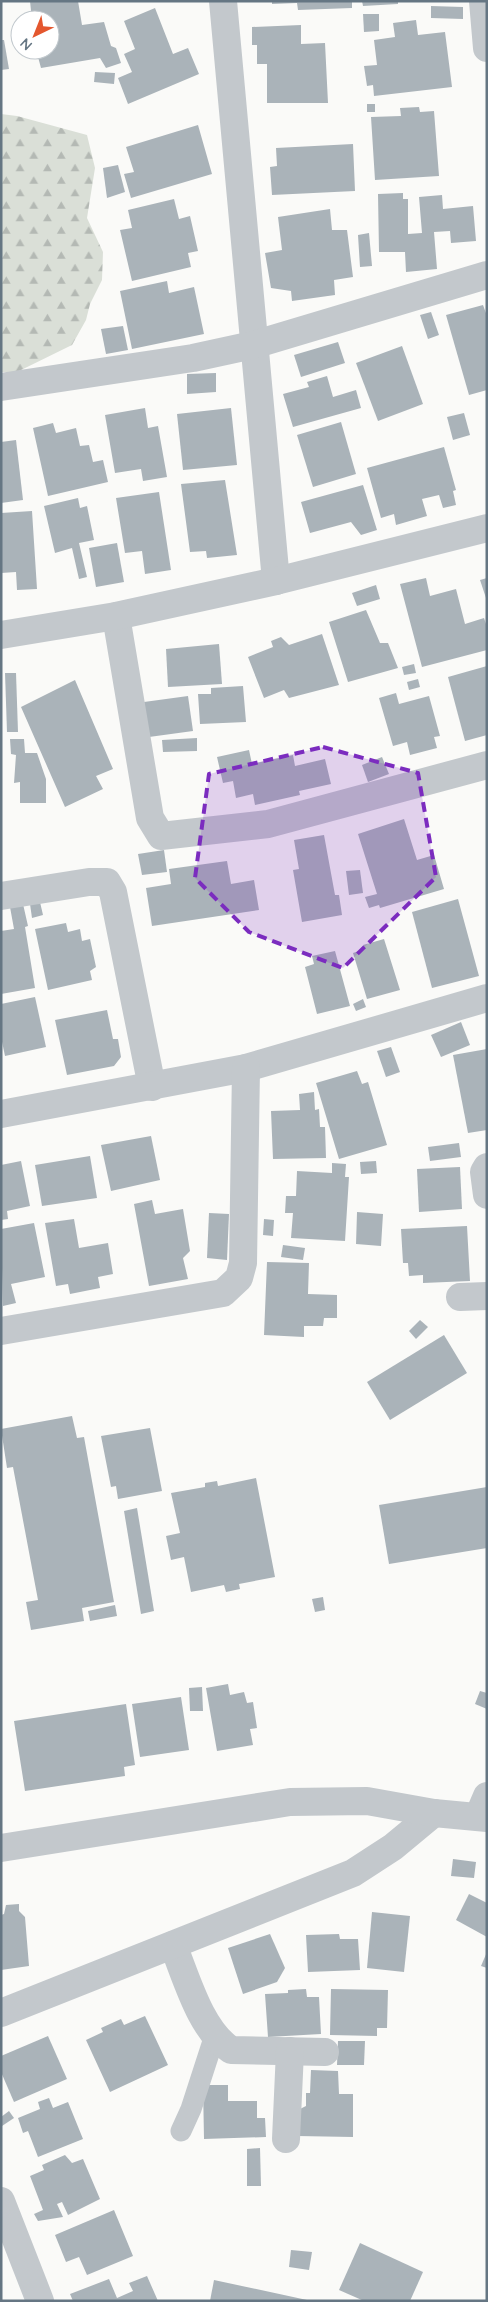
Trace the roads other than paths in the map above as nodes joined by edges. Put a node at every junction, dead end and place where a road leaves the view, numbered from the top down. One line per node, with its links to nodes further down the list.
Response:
1 (223, 1): 5 (street)
2 (483, 1): 3 (street)
3 (487, 48)
4 (487, 275): 5 (street)
5 (253, 345): 6 (street); 8 (street)
6 (1, 387)
7 (487, 528): 8 (street)
8 (276, 581): 9 (street)
9 (116, 616): 10 (street); 11 (street)
10 (1, 635)
11 (487, 765)
12 (1, 896): 15 (street)
13 (487, 998): 14 (street)
14 (246, 1068): 15 (street); 19 (street)
15 (152, 1087): 16 (street)
16 (1, 1114)
17 (487, 1167): 18 (street)
18 (487, 1195)
19 (1, 1332)
20 (484, 1810): 21 (street)
21 (434, 1813): 22 (street); 23 (street)
22 (1, 1848)
23 (173, 1945): 24 (street); 25 (street)
24 (1, 2013)
25 (215, 2035): 26 (street); 28 (lane)
26 (290, 2051): 27 (street); 29 (street)
27 (325, 2052)
28 (181, 2131)
29 (286, 2139)
30 (1, 2201): 31 (street)
31 (40, 2301)

